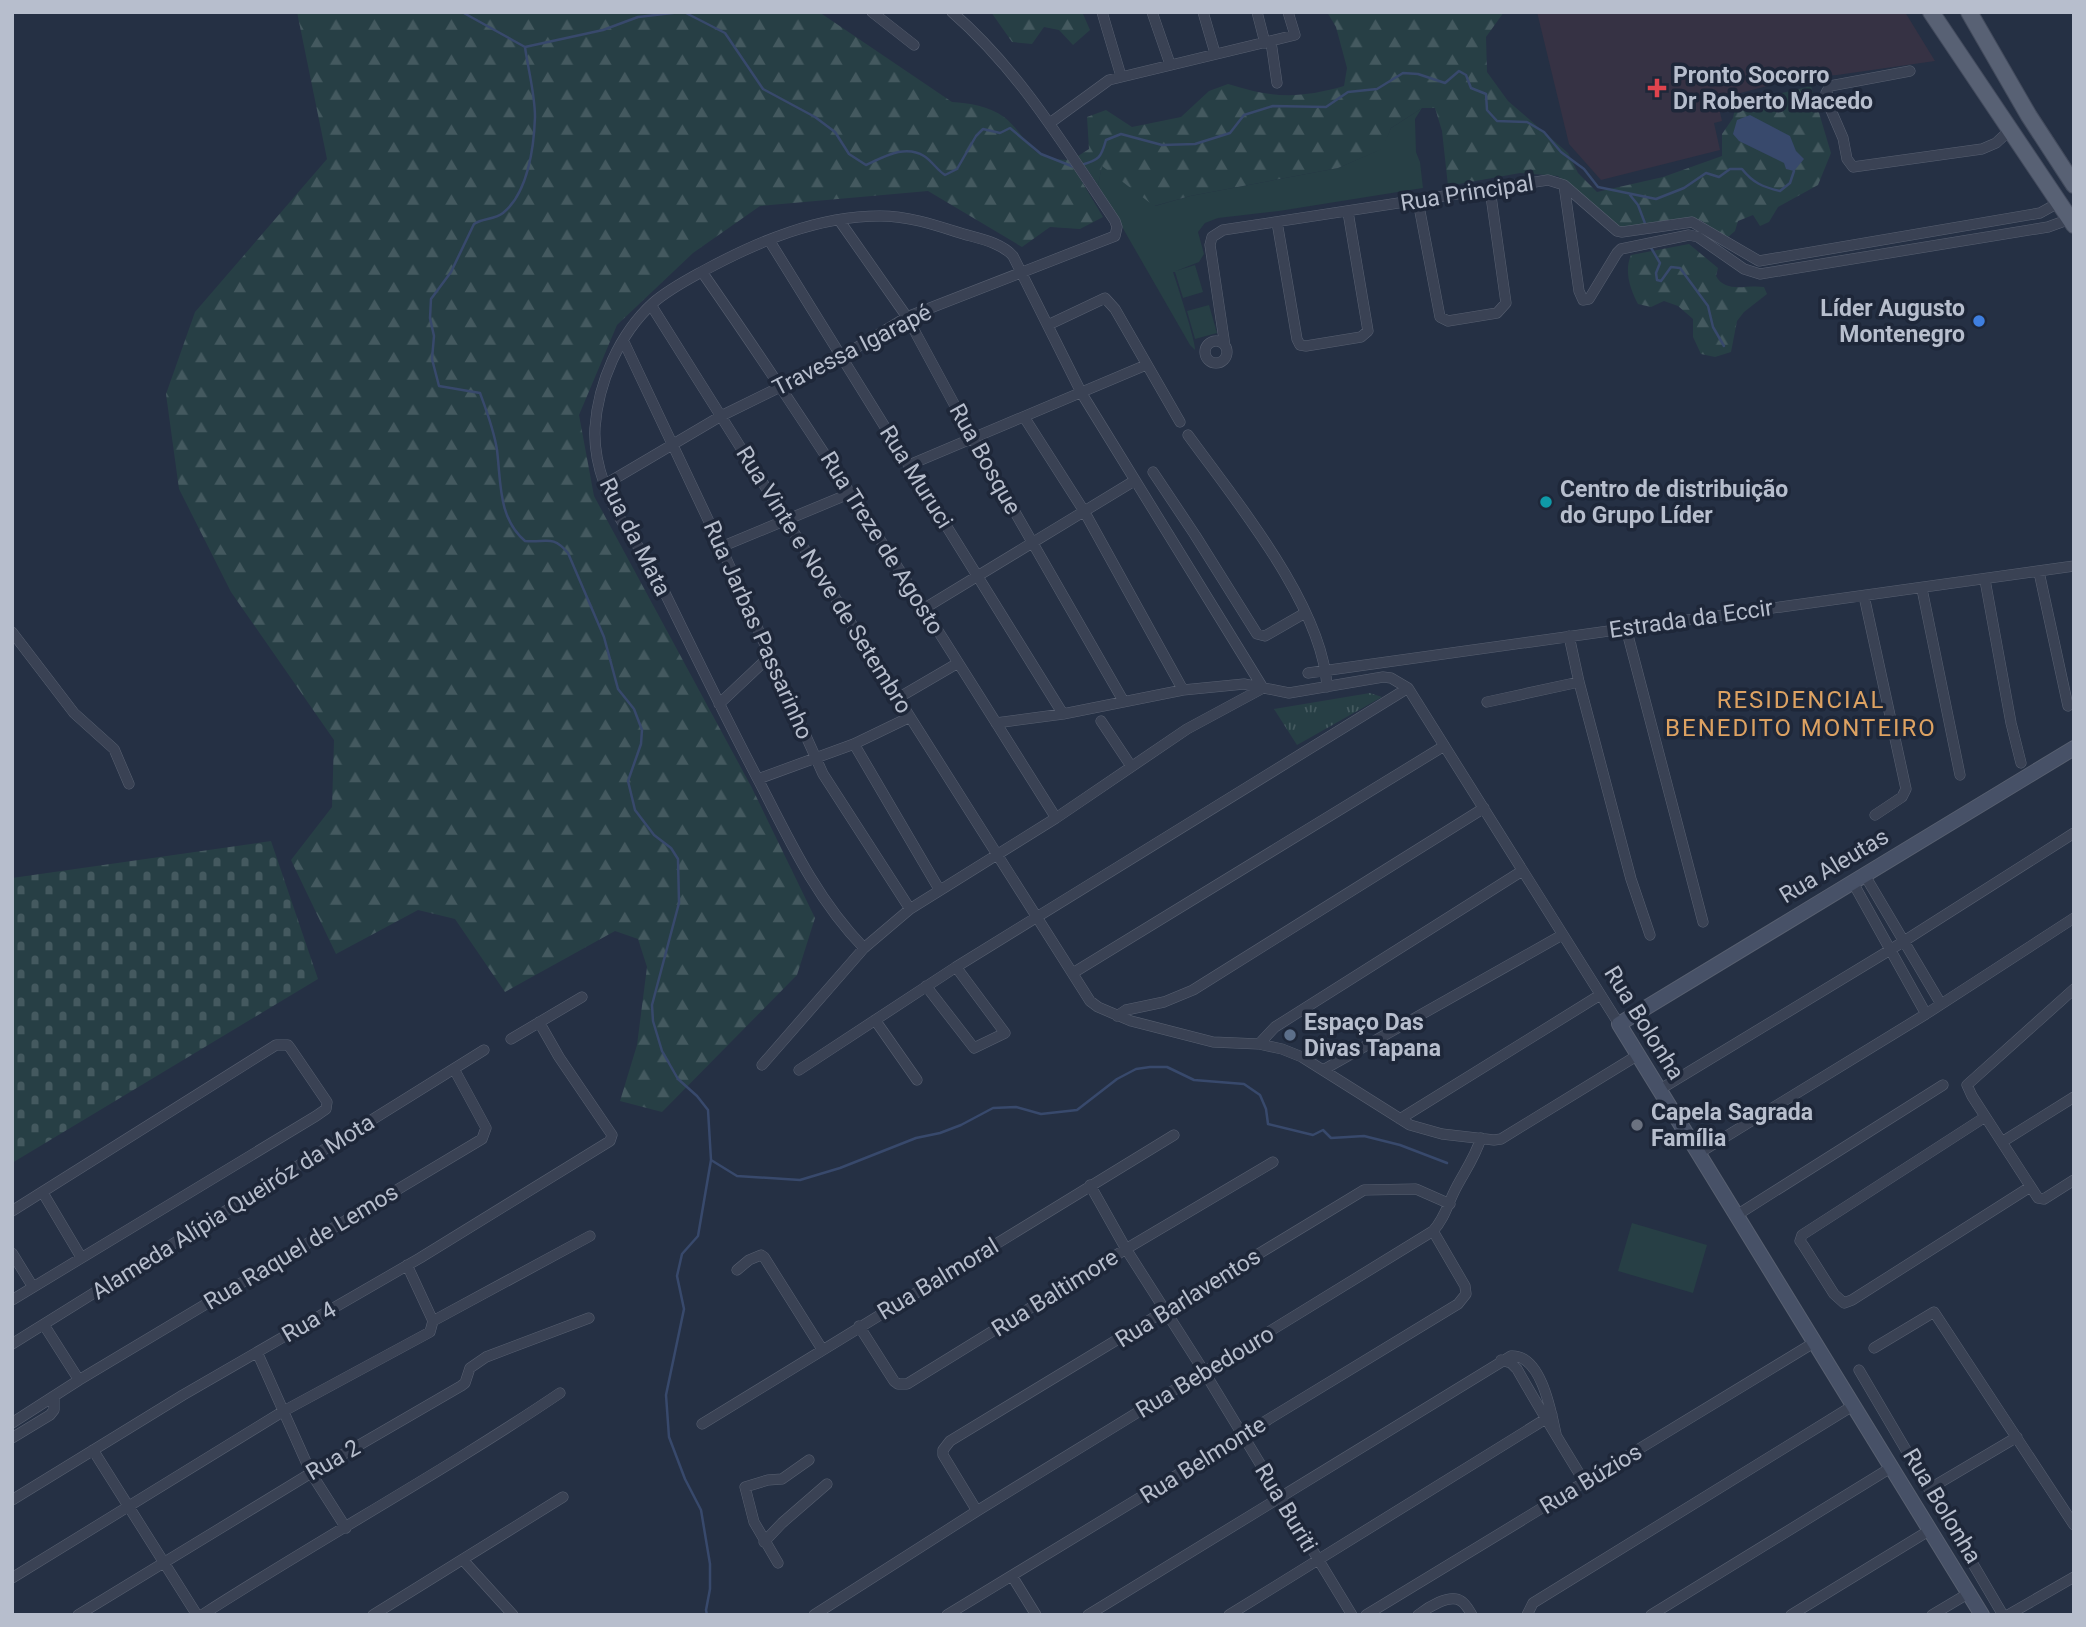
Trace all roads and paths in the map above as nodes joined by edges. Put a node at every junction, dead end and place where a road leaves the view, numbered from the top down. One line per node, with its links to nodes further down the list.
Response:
1 (952, 12): 18 (street)
2 (1102, 12): 15 (street)
3 (1152, 12): 13 (street)
4 (1203, 12): 12 (street)
5 (1257, 12): 10 (street)
6 (1288, 12): 10 (street)
7 (1931, 12): 19 (main road)
8 (1969, 12): 17 (main road)
9 (877, 14): 11 (street)
10 (1268, 43): 12 (street); 16 (street)
11 (914, 45)
12 (1215, 53): 13 (street)
13 (1170, 64): 15 (street)
14 (1910, 71): 19 (street)
15 (1121, 76): 18 (street)
16 (1277, 83)
17 (2029, 116): 19 (main road); 21 (main road)
18 (1050, 123): 35 (street, Travessa Igarapé)
19 (2011, 129): 24 (main road)
20 (1564, 185): 22 (street, Rua Principal); 32 (street, Rua Principal); 33 (street)
21 (2074, 185)
22 (1490, 189): 23 (street, Rua Principal); 23 (street)
23 (1418, 201): 25 (street, Rua Principal)
24 (2059, 203): 26 (street, Rua Principal); 29 (main road)
25 (1348, 212): 28 (street, Rua Principal); 28 (street)
26 (2018, 216): 30 (street); 32 (street, Rua Principal)
27 (839, 220): 31 (street, Rua da Mata); 35 (street, Rua da Mata); 37 (street, Rua Bosque)
28 (1277, 222): 40 (street, Rua Principal)
29 (2072, 222): 30 (street)
30 (2023, 230): 33 (street)
31 (769, 240): 34 (street, Rua da Mata); 41 (street, Rua Muruci)
32 (1855, 243): 33 (street)
33 (1858, 258)
34 (702, 272): 36 (street, Rua da Mata); 43 (street, Rua Treze de Agosto)
35 (1023, 273): 37 (street, Travessa Igarapé); 38 (street, Rua da Mata)
36 (651, 305): 39 (street, Rua da Mata); 45 (street, Rua Vinte e Nove de Setembro)
37 (907, 317): 41 (street, Travessa Igarapé); 49 (street, Rua Bosque)
38 (1048, 324): 42 (street); 44 (street, Rua da Mata)
39 (623, 340): 50 (street, Rua Jarbas Passarinho); 54 (street, Rua da Mata)
40 (1225, 346)
41 (841, 357): 43 (street, Travessa Igarapé); 51 (street, Rua Muruci)
42 (1146, 365): 44 (street); 47 (street)
43 (782, 386): 45 (street, Travessa Igarapé); 55 (street, Rua Treze de Agosto)
44 (1082, 394): 46 (street); 53 (street, Rua da Mata)
45 (721, 416): 50 (street, Travessa Igarapé); 57 (street, Rua Vinte e Nove de Setembro)
46 (1024, 417): 49 (street); 56 (street)
47 (1180, 422)
48 (1188, 435): 67 (street)
49 (973, 439): 51 (street); 58 (street, Rua Bosque)
50 (673, 443): 54 (street, Travessa Igarapé); 59 (street, Rua Jarbas Passarinho)
51 (909, 465): 62 (street, Rua Muruci)
52 (1153, 472): 67 (street)
53 (1134, 481): 56 (street); 77 (street, Rua da Mata)
54 (604, 485): 83 (street, Rua da Mata)
55 (852, 493): 57 (street); 66 (street, Rua Treze de Agosto)
56 (1084, 511): 58 (street); 79 (street)
57 (786, 519): 59 (street); 80 (street, Rua Vinte e Nove de Setembro)
58 (1032, 542): 62 (street); 81 (street, Rua Bosque)
59 (721, 547): 71 (street, Rua Jarbas Passarinho)
60 (2074, 566): 61 (street, Estrada da Eccir)
61 (2039, 572): 63 (street, Estrada da Eccir); 84 (street)
62 (978, 578): 66 (street); 85 (street, Rua Muruci)
63 (1985, 580): 64 (street, Estrada da Eccir); 93 (street)
64 (1922, 589): 65 (street, Estrada da Eccir); 95 (street)
65 (1864, 596): 68 (street, Estrada da Eccir); 99 (street)
66 (925, 608): 72 (street, Rua Treze de Agosto)
67 (1305, 613): 73 (street)
68 (1626, 628): 70 (street, Estrada da Eccir); 109 (street)
69 (12, 632): 97 (street)
70 (1569, 636): 73 (street, Estrada da Eccir); 75 (street)
71 (770, 656): 83 (street); 92 (street, Rua Jarbas Passarinho)
72 (958, 663): 80 (street); 88 (street, Rua Treze de Agosto)
73 (1326, 671): 74 (street, Estrada da Eccir); 76 (street)
74 (1308, 673)
75 (1578, 682): 82 (street); 111 (street)
76 (1326, 687): 77 (street); 78 (street, Rua Bolonha)
77 (1264, 688): 79 (street); 94 (street)
78 (1408, 688): 90 (street, Rua Bolonha); 107 (street)
79 (1183, 690): 81 (street)
80 (898, 698): 86 (street, Rua Vinte e Nove de Setembro)
81 (1124, 702): 85 (street)
82 (1487, 702)
83 (719, 704): 96 (street, Rua da Mata)
84 (2068, 706)
85 (1063, 714): 88 (street)
86 (909, 718): 89 (street); 102 (street, Rua Vinte e Nove de Setembro)
87 (1101, 721): 94 (street)
88 (996, 723): 100 (street, Rua Treze de Agosto)
89 (854, 744): 92 (street); 105 (street)
90 (1444, 746): 98 (street, Rua Bolonha); 116 (street)
91 (2074, 748): 104 (street, Rua Aleutas)
92 (816, 760): 96 (street); 106 (street, Rua Jarbas Passarinho)
93 (2021, 763)
94 (1131, 766): 100 (street)
95 (1960, 775)
96 (758, 779): 113 (street, Rua da Mata)
97 (129, 784)
98 (1484, 808): 103 (street, Rua Bolonha); 122 (street)
99 (1875, 815)
100 (1056, 818): 102 (street)
101 (2074, 833): 112 (street)
102 (998, 855): 105 (street); 107 (street, Rua Vinte e Nove de Setembro)
103 (1521, 870): 110 (street, Rua Bolonha); 128 (street)
104 (1858, 877): 112 (street); 114 (street); 126 (street, Rua Aleutas)
105 (939, 889): 106 (street)
106 (910, 909): 113 (street)
107 (1038, 915): 115 (street); 116 (street, Rua Vinte e Nove de Setembro)
108 (2074, 918): 121 (street)
109 (1703, 922)
110 (1562, 935): 119 (street, Rua Bolonha); 134 (street)
111 (1650, 935)
112 (1904, 941): 114 (street); 121 (street)
113 (864, 947): 131 (street)
114 (1890, 950): 123 (street); 137 (street)
115 (956, 967): 117 (street); 117 (street)
116 (1073, 973): 122 (street, Rua Vinte e Nove de Setembro)
117 (926, 986): 124 (street)
118 (2074, 989): 139 (street)
119 (1600, 995): 126 (street, Rua Bolonha); 140 (street)
120 (582, 997): 125 (street)
121 (1941, 1004): 123 (street)
122 (1113, 1014): 128 (street)
123 (1926, 1014): 144 (street)
124 (875, 1020): 133 (street); 135 (street)
125 (540, 1022): 127 (street); 158 (street, Rua 4)
126 (1619, 1024): 130 (street, Rua Bolonha)
127 (511, 1039)
128 (1258, 1044): 134 (street)
129 (484, 1050): 132 (street, Alameda Alípia Queiróz da Mota)
130 (1638, 1055): 137 (street, Rua Bolonha); 142 (street)
131 (762, 1065)
132 (454, 1069): 165 (street, Alameda Alípia Queiróz da Mota); 174 (street, Rua Raquel de Lemos)
133 (799, 1070)
134 (1323, 1070): 140 (street)
135 (917, 1080)
136 (1943, 1085): 152 (street)
137 (1659, 1090): 144 (street, Rua Bolonha)
138 (2074, 1097): 143 (street)
139 (1985, 1116): 143 (street); 148 (street)
140 (1400, 1119): 142 (street)
141 (1174, 1135): 147 (street, Rua Balmoral)
142 (1481, 1139): 150 (street)
143 (2002, 1142): 148 (street)
144 (1699, 1153): 152 (street, Rua Bolonha)
145 (1273, 1162): 155 (street, Rua Baltimore)
146 (2074, 1180): 148 (street)
147 (1090, 1185): 155 (street, Rua Buriti); 166 (street, Rua Balmoral)
148 (2030, 1187)
149 (43, 1193): 151 (street); 157 (street); 157 (street)
150 (1450, 1203): 153 (street); 162 (street, Rua Barlaventos)
151 (12, 1211)
152 (1737, 1215): 167 (street, Rua Bolonha)
153 (1433, 1231): 173 (street, Rua Bebedouro); 182 (street, Rua Belmonte)
154 (590, 1236): 164 (street)
155 (1126, 1249): 162 (street, Rua Buriti); 166 (street, Rua Baltimore)
156 (12, 1253): 160 (street)
157 (81, 1257): 160 (street)
158 (407, 1265): 164 (street); 171 (street, Rua 4)
159 (737, 1270): 170 (street)
160 (33, 1287): 161 (street)
161 (12, 1300)
162 (1166, 1312): 173 (street, Rua Buriti); 196 (street, Rua Barlaventos)
163 (589, 1318): 188 (street, Rua 2)
164 (433, 1321): 178 (street)
165 (44, 1325): 168 (street, Alameda Alípia Queiróz da Mota); 174 (street)
166 (859, 1326): 170 (street, Rua Balmoral)
167 (1815, 1342): 177 (street, Rua Bolonha); 189 (street, Rua Búzios)
168 (12, 1345)
169 (1874, 1348): 183 (street)
170 (822, 1349): 181 (street, Rua Balmoral)
171 (257, 1353): 178 (street); 185 (street, Rua 4)
172 (1859, 1370): 191 (street)
173 (1205, 1373): 182 (street, Rua Buriti); 196 (street, Rua Bebedouro)
174 (79, 1380): 176 (street, Rua Raquel de Lemos)
175 (560, 1394): 198 (street)
176 (54, 1398): 180 (street, Rua Raquel de Lemos); 184 (street, Rua Raquel de Lemos)
177 (1854, 1405): 187 (street, Rua Bolonha); 222 (street)
178 (282, 1412): 188 (street); 195 (street)
179 (1548, 1418): 189 (street); 193 (street); 202 (street)
180 (12, 1423)
181 (702, 1424)
182 (1243, 1435): 193 (street, Rua Buriti); 205 (street, Rua Belmonte)
183 (2017, 1437): 191 (street); 197 (street)
184 (12, 1438)
185 (93, 1450): 194 (street, Rua 4); 195 (street)
186 (808, 1460): 200 (street)
187 (1892, 1467): 199 (street, Rua Bolonha); 223 (street)
188 (311, 1473): 198 (street); 203 (street, Rua 2)
189 (1585, 1483): 220 (street, Rua Búzios)
190 (827, 1484): 200 (street)
191 (1929, 1489): 227 (street)
192 (562, 1497): 201 (street)
193 (1280, 1497): 202 (street, Rua Buriti); 217 (street)
194 (12, 1500)
195 (129, 1505): 203 (street); 207 (street)
196 (976, 1511): 214 (street, Rua Bebedouro)
197 (2074, 1525)
198 (346, 1528): 211 (street)
199 (1930, 1530): 208 (street, Rua Bolonha); 224 (street)
200 (764, 1542): 204 (street)
201 (463, 1560): 212 (street); 213 (street)
202 (1318, 1560): 218 (street); 219 (street, Rua Buriti)
203 (164, 1562): 210 (street, Rua 2); 211 (street)
204 (778, 1563)
205 (1012, 1576): 215 (street, Rua Belmonte); 216 (street)
206 (2074, 1577): 227 (street)
207 (12, 1578)
208 (1969, 1593): 225 (street); 226 (street, Rua Bolonha)
209 (1471, 1614): 221 (street)
210 (79, 1615)
211 (200, 1615)
212 (373, 1615)
213 (513, 1615)
214 (814, 1615)
215 (947, 1615)
216 (1036, 1615)
217 (1088, 1615)
218 (1229, 1615)
219 (1352, 1615)
220 (1366, 1615)
221 (1418, 1615)
222 (1527, 1615)
223 (1651, 1615)
224 (1791, 1615)
225 (1932, 1615)
226 (1982, 1615)
227 (2006, 1615)

